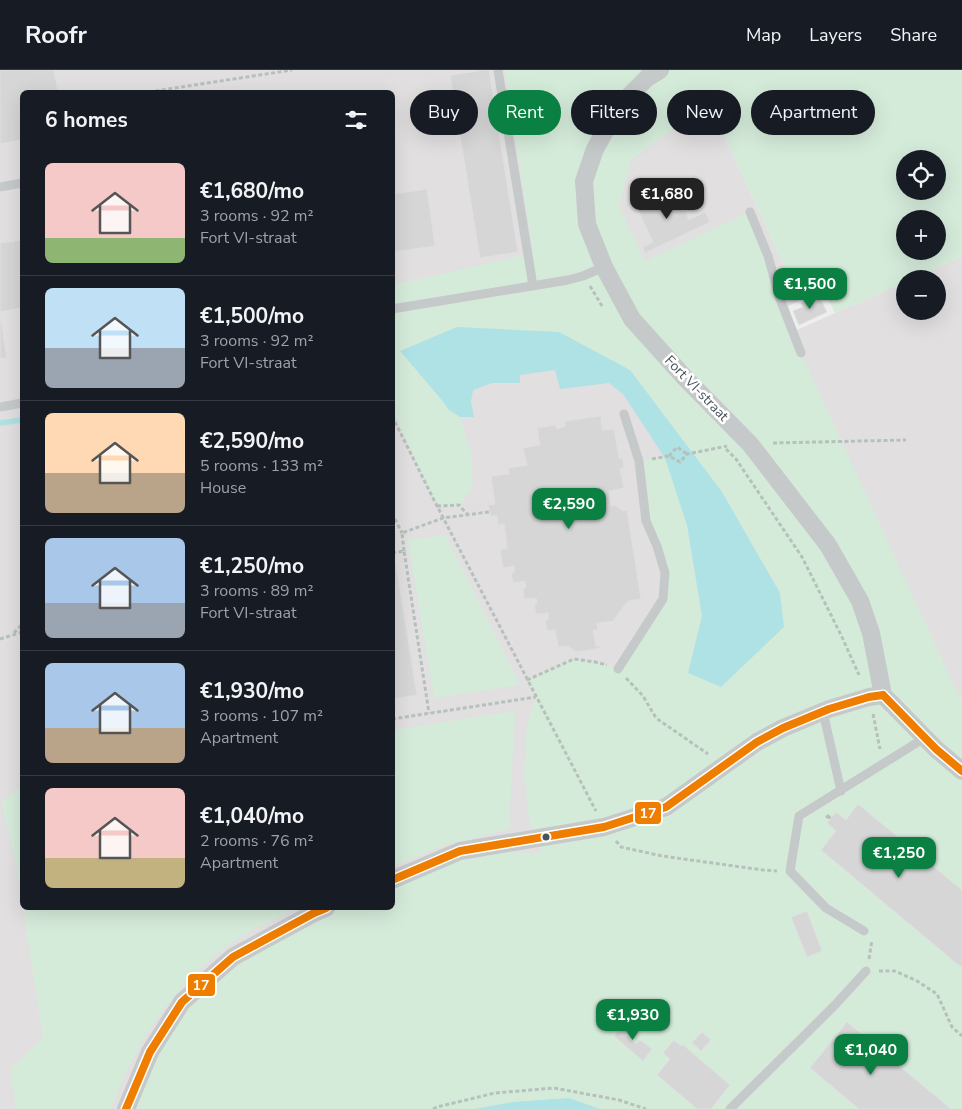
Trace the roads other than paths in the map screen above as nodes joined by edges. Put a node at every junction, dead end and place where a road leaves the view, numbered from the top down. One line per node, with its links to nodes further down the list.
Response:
1 (498, 70): 7 (lane)
2 (650, 73): 6 (street, Fort VI-straat)
3 (20, 183): 4 (lane)
4 (0, 187)
5 (750, 212): 9 (lane)
6 (604, 267): 7 (lane); 14 (street, Fort VI-straat)
7 (533, 286): 8 (lane)
8 (395, 309)
9 (801, 353)
10 (20, 402): 11 (lane)
11 (0, 407)
12 (624, 414): 13 (lane)
13 (618, 669)
14 (876, 696): 15 (street); 16 (street)
15 (823, 712): 18 (lane); 19 (street)
16 (926, 737): 17 (street); 18 (lane)
17 (962, 771)
18 (841, 791): 21 (lane)
19 (395, 879)
20 (321, 910): 23 (street)
21 (864, 931)
22 (866, 971): 24 (lane)
23 (126, 1109)
24 (730, 1109)

